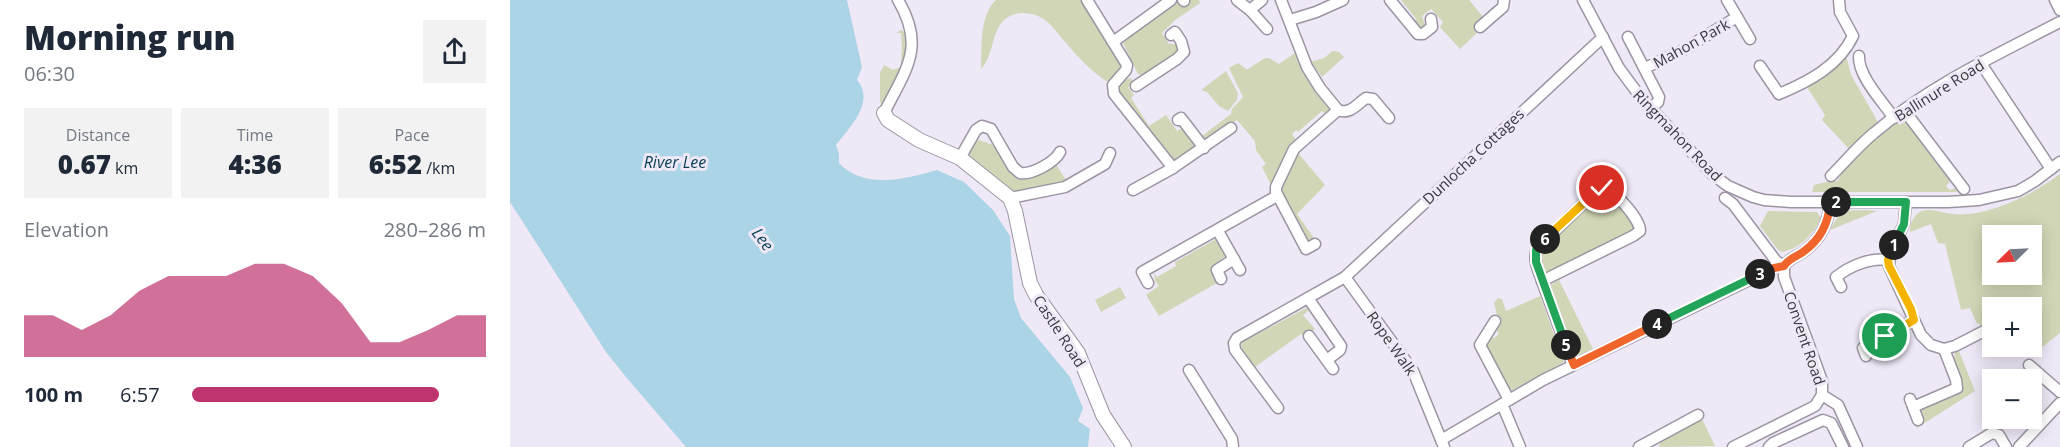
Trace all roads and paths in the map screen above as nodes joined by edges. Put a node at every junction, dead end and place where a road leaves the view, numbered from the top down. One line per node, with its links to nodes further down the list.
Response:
1 (898, 0): 35 (street)
2 (1087, 0): 25 (street)
3 (1171, 0): 25 (street)
4 (1237, 0): 14 (street)
5 (1262, 0): 14 (street)
6 (1281, 0): 17 (street)
7 (1343, 0): 17 (street)
8 (1390, 0): 18 (street)
9 (1504, 0): 20 (street)
10 (1583, 0): 23 (street, Ringmahon Road)
11 (1727, 0): 16 (street, Mahon Park)
12 (1839, 0): 31 (street)
13 (2055, 0): 15 (street)
14 (1250, 10): 21 (street)
15 (2060, 10)
16 (1737, 17): 24 (street, Mahon Park); 30 (street, Mahon Park)
17 (1290, 20): 33 (street)
18 (1431, 23)
19 (2060, 23): 28 (street, Ballinure Road)
20 (1480, 27)
21 (1266, 29)
22 (1171, 35): 29 (street)
23 (1603, 37): 32 (street, Ringmahon Road); 60 (street, Dunlocha Cottages)
24 (1750, 39)
25 (1113, 42): 29 (street)
26 (1627, 42): 30 (street)
27 (1859, 56): 37 (street)
28 (1980, 62): 34 (street, Ballinure Road); 44 (street)
29 (1127, 68): 45 (street)
30 (1645, 68): 32 (street)
31 (1765, 68)
32 (1650, 109): 52 (street, Ringmahon Road)
33 (1338, 110): 36 (street); 49 (street)
34 (1904, 110): 37 (street, Ballinure Road); 47 (street)
35 (884, 113): 43 (main road)
36 (1389, 118)
37 (1894, 118): 46 (street, Ballinure Road)
38 (1178, 120): 40 (street)
39 (1231, 128): 40 (street)
40 (1204, 148): 45 (street)
41 (1060, 152): 43 (street)
42 (1110, 153): 50 (street)
43 (960, 158): 50 (main road)
44 (2055, 165): 53 (street, Ringmahon Road)
45 (1173, 168): 48 (street)
46 (1831, 176)
47 (1958, 185)
48 (1133, 190)
49 (1277, 196): 54 (street); 55 (street)
50 (1010, 198): 85 (main road, Castle Road)
51 (1725, 198): 58 (street)
52 (1830, 202): 53 (street, Ringmahon Road); 58 (street)
53 (1906, 202): 57 (street)
54 (1218, 231): 56 (street); 63 (street)
55 (1315, 244)
56 (1234, 260): 59 (street); 61 (street)
57 (1888, 260): 64 (street); 66 (street)
58 (1784, 266): 72 (street); 76 (street, Convent Road)
59 (1240, 270)
60 (1345, 277): 65 (street, Dunlocha Cottages); 82 (street, Rope Walk)
61 (1221, 279)
62 (1542, 281): 62 (street); 72 (street)
63 (1148, 282)
64 (1841, 287)
65 (1308, 298): 69 (street); 79 (street, Dunlocha Cottages)
66 (1914, 320): 70 (street); 71 (street)
67 (1493, 328): 77 (street)
68 (1982, 332): 70 (street)
69 (1309, 336)
70 (1944, 349): 81 (street)
71 (1866, 356)
72 (1574, 365): 77 (street)
73 (2029, 365): 75 (street)
74 (1189, 370): 86 (street)
75 (2060, 392)
76 (1822, 395): 84 (street, Convent Road); 91 (street)
77 (1506, 402): 82 (street); 87 (street)
78 (2060, 403): 94 (street)
79 (1263, 410)
80 (1698, 415): 83 (street)
81 (1918, 420)
82 (1442, 443)
83 (1652, 444): 88 (street)
84 (1738, 446)
85 (1124, 447)
86 (1233, 447)
87 (1520, 447)
88 (1639, 447)
89 (1769, 447): 90 (street)
90 (1843, 447)
91 (1857, 447)
92 (1969, 447): 93 (street)
93 (2006, 447)
94 (2019, 447)

